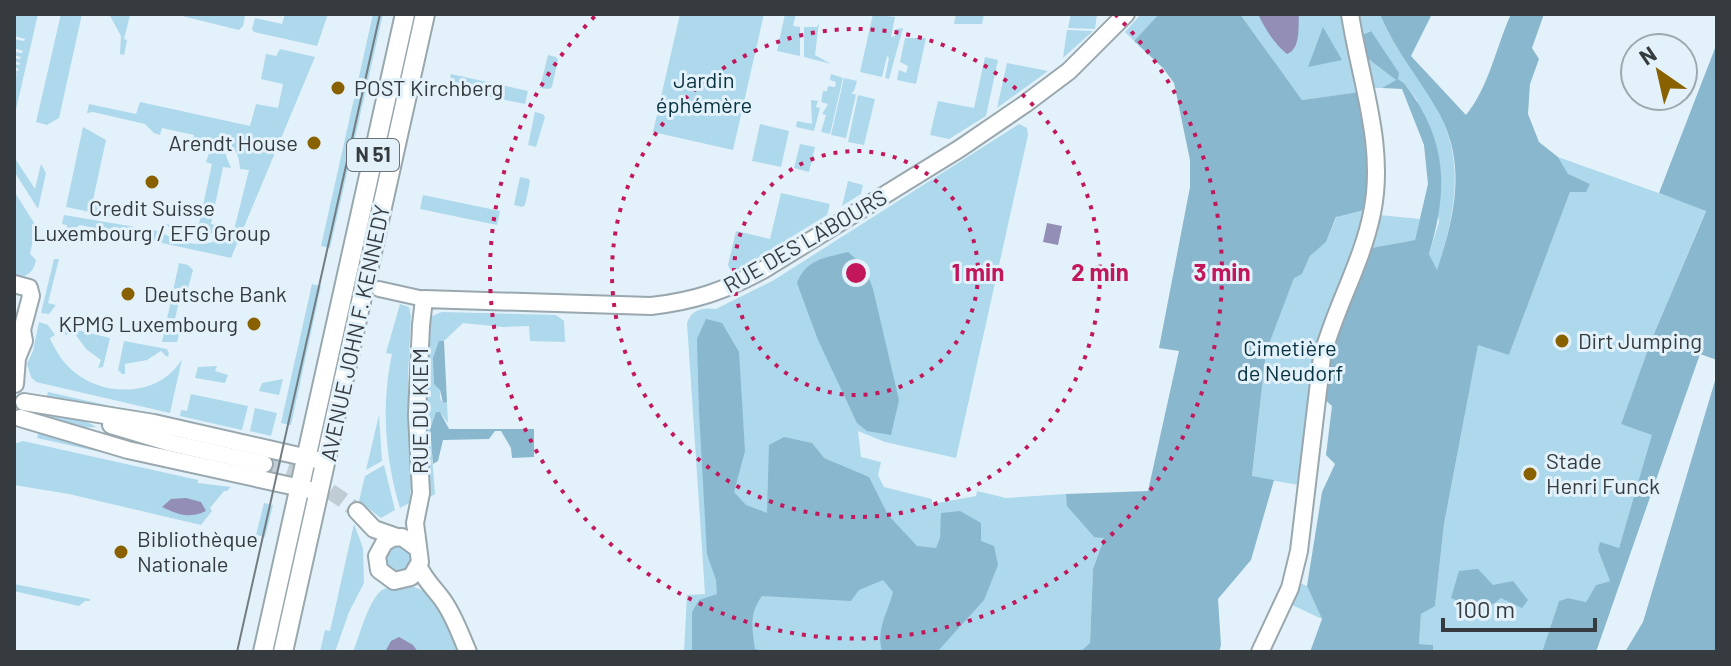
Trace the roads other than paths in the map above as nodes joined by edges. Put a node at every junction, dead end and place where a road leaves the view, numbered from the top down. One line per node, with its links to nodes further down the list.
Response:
1 (405, 14): 13 (main road, AVENUE JOHN F. KENNEDY / N 51)
2 (425, 14): 14 (main road, AVENUE JOHN F. KENNEDY / N 51)
3 (1126, 14): 7 (main road, RUE DES LABOURS)
4 (1350, 14): 28 (main road)
5 (14, 284): 8 (main road)
6 (379, 289): 7 (street, RUE DES LABOURS)
7 (424, 299): 19 (main road, RUE DU KIEM)
8 (14, 384): 10 (main road)
9 (45, 405): 10 (main road); 12 (main road); 13 (main road)
10 (19, 415): 11 (main road)
11 (41, 425): 12 (main road); 16 (main road)
12 (171, 443): 15 (main road)
13 (306, 458): 14 (main road); 16 (main road, AVENUE JOHN F. KENNEDY / N 51)
14 (327, 463): 17 (main road, AVENUE JOHN F. KENNEDY / N 51)
15 (264, 464)
16 (299, 488): 17 (main road); 25 (main road, AVENUE JOHN F. KENNEDY / N 51)
17 (320, 492): 26 (main road, AVENUE JOHN F. KENNEDY / N 51)
18 (357, 511): 20 (main road)
19 (415, 523): 21 (main road); 22 (main road, RUE DU KIEM)
20 (374, 529): 21 (main road); 23 (main road)
21 (400, 537): 22 (main road); 23 (main road)
22 (417, 548): 24 (main road)
23 (378, 551): 24 (main road)
24 (413, 573): 27 (main road)
25 (263, 652)
26 (283, 652)
27 (468, 652)
28 (1260, 652)

